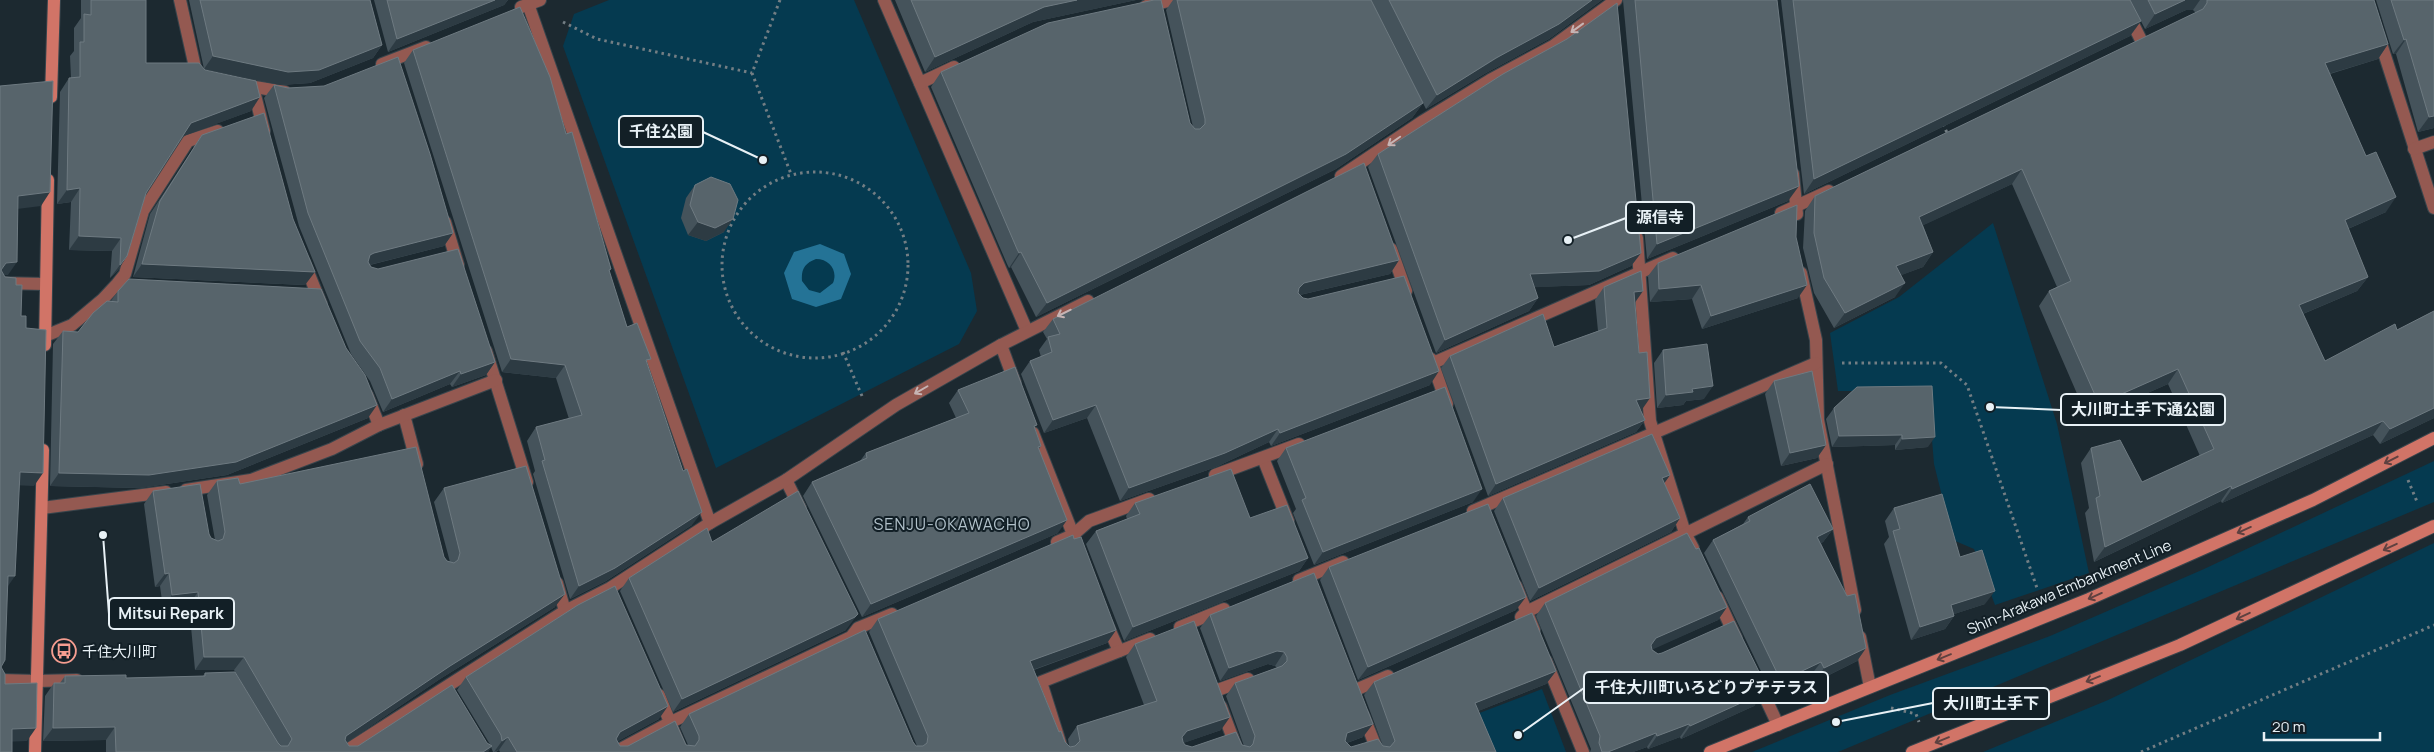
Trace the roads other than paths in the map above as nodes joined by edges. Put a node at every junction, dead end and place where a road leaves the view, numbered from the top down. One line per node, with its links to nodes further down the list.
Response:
1 (54, 0): 21 (main road)
2 (180, 0): 16 (street)
3 (884, 0): 17 (street)
4 (1174, 0): 8 (street)
5 (2121, 0): 12 (street)
6 (1615, 1): 11 (street); 27 (street, one-way to 27)
7 (534, 2): 9 (street); 79 (street)
8 (1137, 8)
9 (510, 12)
10 (2373, 19): 25 (street)
11 (1616, 21)
12 (2141, 40)
13 (439, 41): 15 (street)
14 (964, 62): 17 (street)
15 (386, 63)
16 (215, 80)
17 (920, 83): 51 (street)
18 (234, 84): 19 (street)
19 (253, 88): 20 (street); 24 (street)
20 (295, 92)
21 (50, 107)
22 (233, 126): 46 (street)
23 (2434, 142): 25 (street)
24 (268, 144)
25 (2414, 149): 34 (street)
26 (1791, 159): 32 (street)
27 (1359, 164): 29 (street); 30 (street)
28 (49, 166): 45 (main road)
29 (1365, 179)
30 (1331, 181)
31 (1841, 185): 32 (street)
32 (1797, 206): 35 (street); 37 (street)
33 (441, 208): 43 (street)
34 (2434, 208)
35 (1769, 218)
36 (1636, 222): 42 (street)
37 (1796, 223)
38 (1386, 236): 49 (street)
39 (1686, 252): 42 (street)
40 (301, 253): 50 (street)
41 (1797, 258): 58 (street)
42 (1640, 271): 57 (street); 66 (street)
43 (463, 279)
44 (0, 283): 45 (street)
45 (46, 284): 53 (main road)
46 (117, 284): 47 (street); 53 (street)
47 (136, 285)
48 (1098, 296): 51 (street, one-way to 51)
49 (1412, 307)
50 (324, 312)
51 (1027, 331): 55 (street)
52 (481, 334): 59 (street)
53 (45, 336): 56 (main road)
54 (1426, 344): 57 (street)
55 (1000, 345): 61 (street); 73 (street, one-way to 73)
56 (44, 355)
57 (1433, 363): 63 (street)
58 (1816, 363): 66 (street); 71 (street)
59 (496, 380): 62 (street); 75 (street)
60 (363, 384): 65 (street)
61 (1018, 391)
62 (404, 415): 65 (street); 72 (street)
63 (1451, 416)
64 (1028, 418): 84 (street)
65 (378, 425): 77 (street)
66 (1654, 432): 78 (street); 83 (street)
67 (2434, 438): 110 (main road, Shin-Arakawa Embankment Line, one-way to 110)
68 (43, 441): 77 (main road)
69 (1307, 441): 70 (street)
70 (1262, 458): 74 (street); 82 (street)
71 (1827, 464): 83 (street); 110 (street)
72 (420, 479)
73 (786, 480): 79 (street); 80 (street)
74 (1199, 481)
75 (529, 491)
76 (1162, 495): 84 (street)
77 (42, 508): 108 (main road)
78 (1465, 514)
79 (710, 523): 95 (street)
80 (808, 523)
81 (2431, 528): 123 (main road, one-way to 123)
82 (1292, 530)
83 (1686, 533): 88 (street); 96 (street)
84 (1073, 535): 85 (street); 86 (street)
85 (1046, 547)
86 (1080, 552)
87 (1356, 557): 91 (street)
88 (1698, 558)
89 (554, 574): 95 (street)
90 (1512, 577): 96 (street)
91 (1291, 583)
92 (1710, 583): 102 (street)
93 (1236, 605): 101 (street)
94 (903, 609): 99 (street)
95 (565, 611): 116 (street)
96 (1526, 612): 98 (street); 121 (street)
97 (1103, 614): 101 (street)
98 (1510, 622)
99 (856, 624): 100 (street); 111 (street)
100 (866, 645)
101 (1119, 651): 119 (street)
102 (1743, 651)
103 (1751, 669): 112 (street)
104 (1397, 672): 114 (street)
105 (1261, 675): 120 (street)
106 (0, 680): 108 (street)
107 (93, 680): 108 (street)
108 (37, 681): 115 (main road)
109 (654, 686): 111 (street)
110 (1870, 687): 112 (main road, Shin-Arakawa Embankment Line)
111 (671, 722): 117 (street); 118 (street)
112 (1778, 725): 122 (main road, Shin-Arakawa Embankment Line)
113 (1359, 747): 114 (street)
114 (1376, 747)
115 (35, 752)
116 (344, 752)
117 (615, 752)
118 (682, 752)
119 (1063, 752)
120 (1238, 752)
121 (1583, 752)
122 (1710, 752)
123 (1912, 752)

